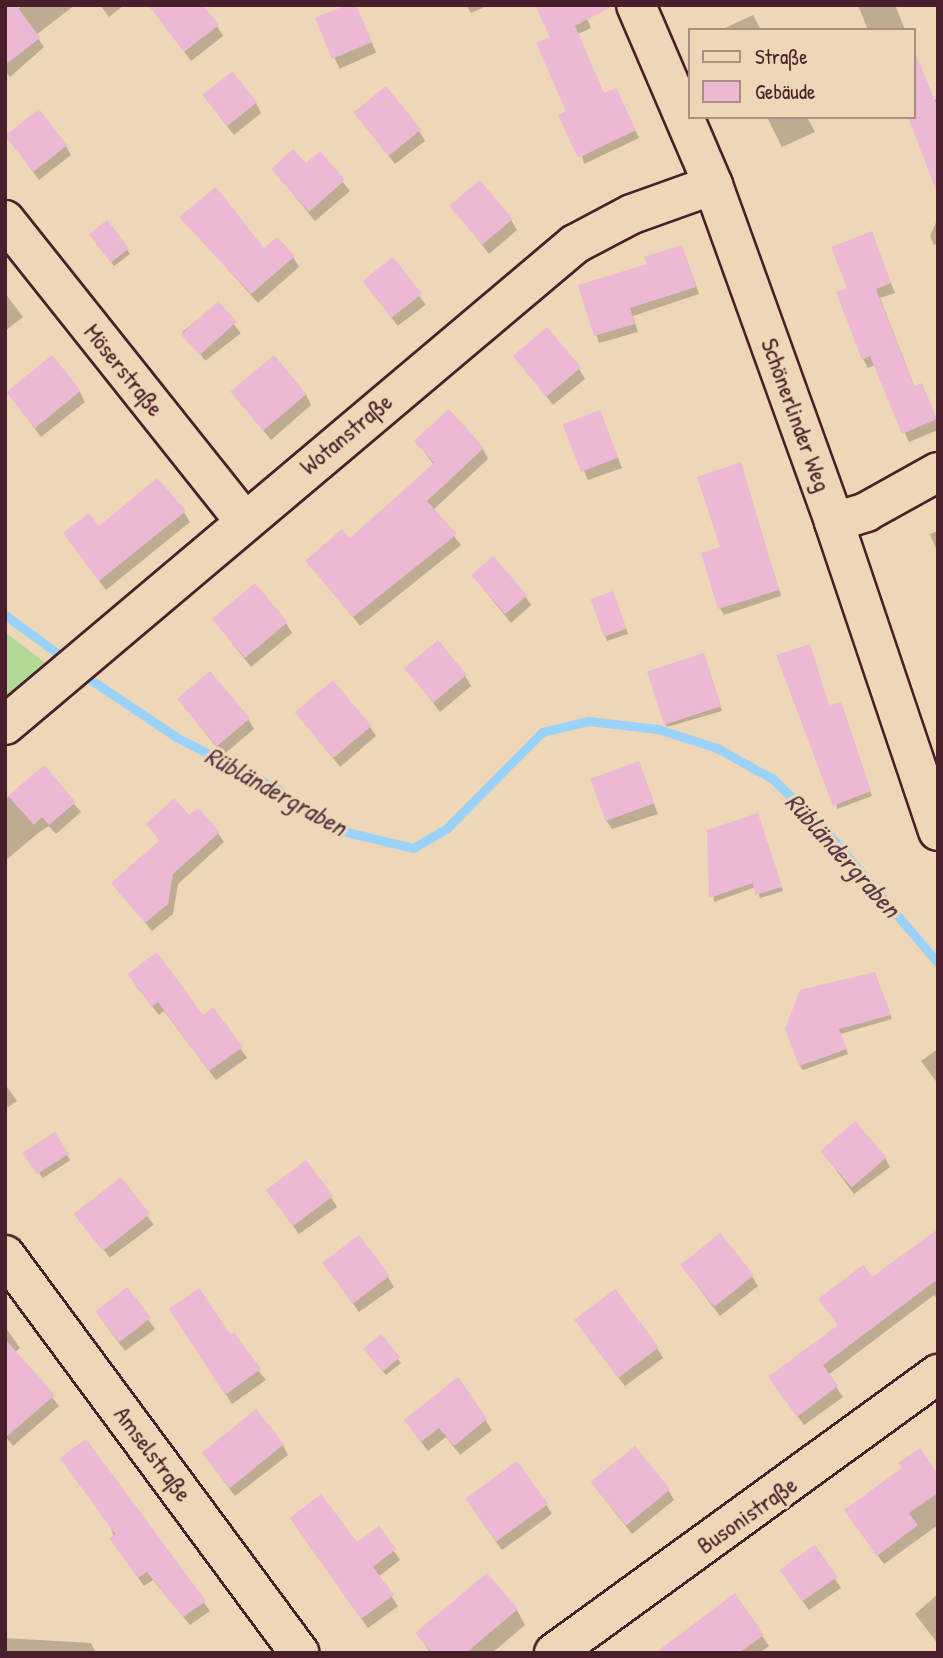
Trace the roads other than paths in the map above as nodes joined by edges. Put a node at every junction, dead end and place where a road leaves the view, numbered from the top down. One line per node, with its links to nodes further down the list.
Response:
1 (636, 5): 2 (street, Schönerlinder Weg)
2 (713, 185): 5 (street, Wotanstraße); 6 (street, Schönerlinder Weg)
3 (5, 220): 5 (street, Möserstraße)
4 (938, 472): 6 (street)
5 (243, 520): 7 (street, Wotanstraße)
6 (834, 522): 8 (street, Schönerlinder Weg)
7 (5, 725)
8 (938, 831)
9 (5, 1255): 11 (street, Amselstraße)
10 (938, 1374): 12 (street, Busonistraße)
11 (300, 1653)
12 (554, 1653)

